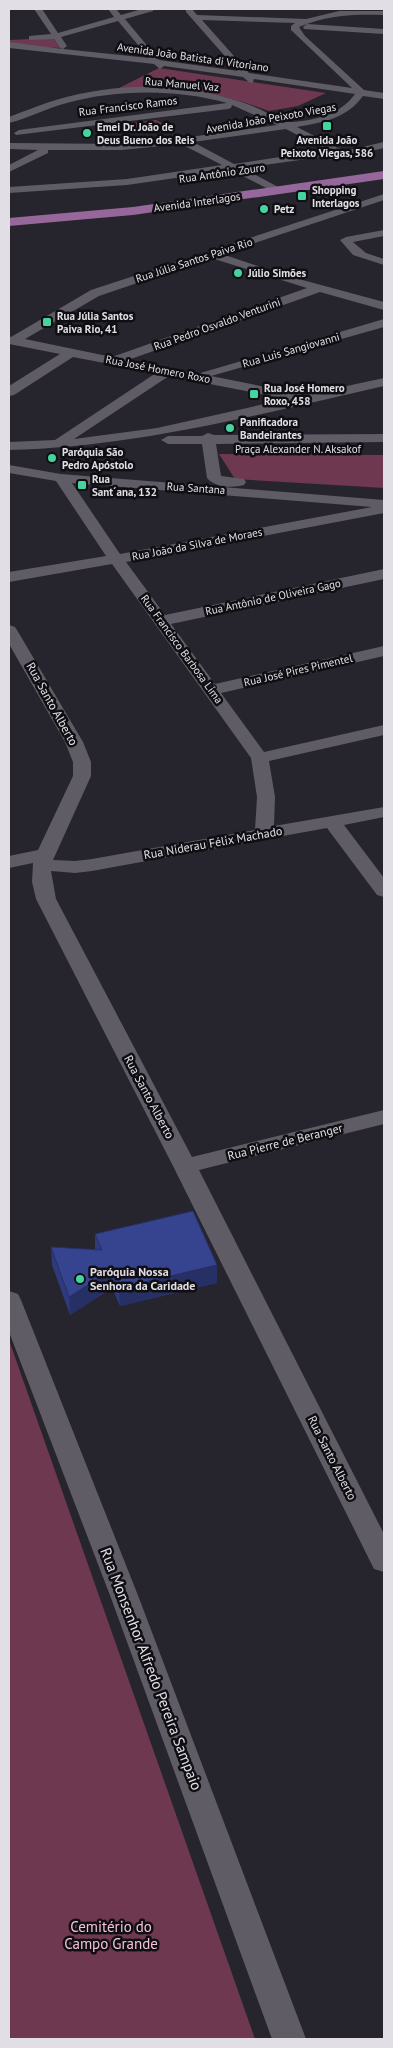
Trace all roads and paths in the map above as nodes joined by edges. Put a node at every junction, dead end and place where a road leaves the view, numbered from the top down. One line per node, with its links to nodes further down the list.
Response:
1 (38, 9): 12 (street)
2 (112, 9): 9 (street)
3 (150, 9): 9 (street)
4 (188, 9): 8 (street)
5 (314, 9): 7 (street)
6 (384, 13): 7 (street)
7 (326, 15): 10 (street)
8 (195, 17): 10 (street); 17 (street)
9 (119, 18): 12 (street); 16 (street)
10 (301, 24): 11 (street); 18 (street); 19 (street)
11 (384, 32)
12 (56, 36): 13 (street); 15 (street)
13 (9, 39)
14 (9, 47): 15 (street, Avenida João Batista di Vitoriano)
15 (65, 52): 16 (street, Avenida João Batista di Vitoriano)
16 (159, 64): 17 (street, Avenida João Batista di Vitoriano)
17 (248, 78): 18 (street, Avenida João Batista di Vitoriano)
18 (360, 94): 19 (street, Avenida João Batista di Vitoriano); 22 (street, Avenida João Peixoto Viegas)
19 (373, 100): 22 (street, Avenida João Peixoto Viegas)
20 (240, 104): 21 (street, Rua Manuel Vaz); 22 (street, Rua Manuel Vaz); 24 (street, Rua Francisco Ramos)
21 (9, 120)
22 (291, 127): 25 (street, Avenida João Peixoto Viegas); 29 (street, Rua Manuel Vaz)
23 (9, 128): 24 (street)
24 (19, 133): 28 (street)
25 (179, 143): 28 (street, Avenida João Peixoto Viegas); 31 (street); 32 (street)
26 (384, 145): 29 (street)
27 (9, 148): 28 (street, Avenida João Peixoto Viegas)
28 (43, 149): 30 (street)
29 (340, 153): 31 (street, Rua Antônio Zouro)
30 (9, 169)
31 (234, 169): 32 (street, Rua Antônio Zouro); 37 (street)
32 (218, 171): 35 (street, Rua Antônio Zouro); 38 (street)
33 (384, 175): 37 (main road, Avenida Interlagos)
34 (384, 180): 41 (main road, Avenida Interlagos)
35 (98, 185): 36 (street, Rua Antônio Zouro)
36 (9, 190)
37 (276, 190): 38 (main road, Avenida Interlagos)
38 (258, 193): 40 (main road, Avenida Interlagos)
39 (384, 197): 43 (street, Rua Júlia Santos Paiva Rio)
40 (9, 222)
41 (9, 226)
42 (384, 233): 44 (street)
43 (210, 254): 45 (street); 48 (street, Rua Júlia Santos Paiva Rio)
44 (384, 262)
45 (319, 288): 46 (street); 50 (street, Rua Pedro Osvaldo Venturini)
46 (384, 306)
47 (384, 323): 52 (street, Rua Luis Sangiovanni)
48 (11, 340): 49 (street, Rua José Homero Roxo)
49 (72, 352): 50 (street, Rua José Homero Roxo); 54 (street)
50 (115, 360): 51 (street, Rua José Homero Roxo)
51 (168, 371): 52 (street, Rua José Homero Roxo); 60 (street)
52 (197, 376): 55 (street, Rua José Homero Roxo)
53 (384, 382): 55 (street)
54 (9, 392)
55 (308, 399): 56 (street)
56 (157, 432): 58 (street); 59 (street)
57 (384, 438): 58 (street)
58 (211, 441): 59 (street); 62 (street, Praça Alexander N. Aksakof); 65 (street)
59 (75, 443): 60 (street)
60 (58, 444): 61 (street)
61 (9, 446)
62 (384, 449)
63 (9, 469): 64 (street, Rua Santana)
64 (61, 478): 66 (street, Rua Santana); 68 (street, Rua Francisco Barbosa Lima)
65 (384, 492)
66 (384, 503)
67 (384, 509): 68 (street, Rua João da Silva de Moraes)
68 (116, 559): 70 (street, Rua João da Silva de Moraes); 71 (street, Rua Francisco Barbosa Lima)
69 (384, 574): 71 (street, Rua Antônio de Oliveira Gago)
70 (9, 577)
71 (161, 621): 74 (street, Rua Francisco Barbosa Lima)
72 (9, 630): 80 (street, Rua Santo Alberto)
73 (384, 651): 74 (street, Rua José Pires Pimentel)
74 (211, 690): 76 (street, Rua Francisco Barbosa Lima)
75 (384, 730): 76 (street)
76 (260, 758): 79 (street, Rua Francisco Barbosa Lima)
77 (384, 812): 78 (street, Rua Niderau Félix Machado)
78 (332, 821): 79 (street, Rua Niderau Félix Machado); 82 (street)
79 (264, 834): 80 (street, Rua Niderau Félix Machado)
80 (44, 859): 81 (street, Rua Niderau Félix Machado); 84 (street, Rua Santo Alberto)
81 (9, 862)
82 (384, 891)
83 (384, 1117): 84 (street, Rua Pierre de Beranger)
84 (185, 1166): 86 (street, Rua Santo Alberto)
85 (9, 1300): 87 (street, Rua Monsenhor Alfredo Pereira Sampaio)
86 (384, 1561)
87 (289, 2039)

